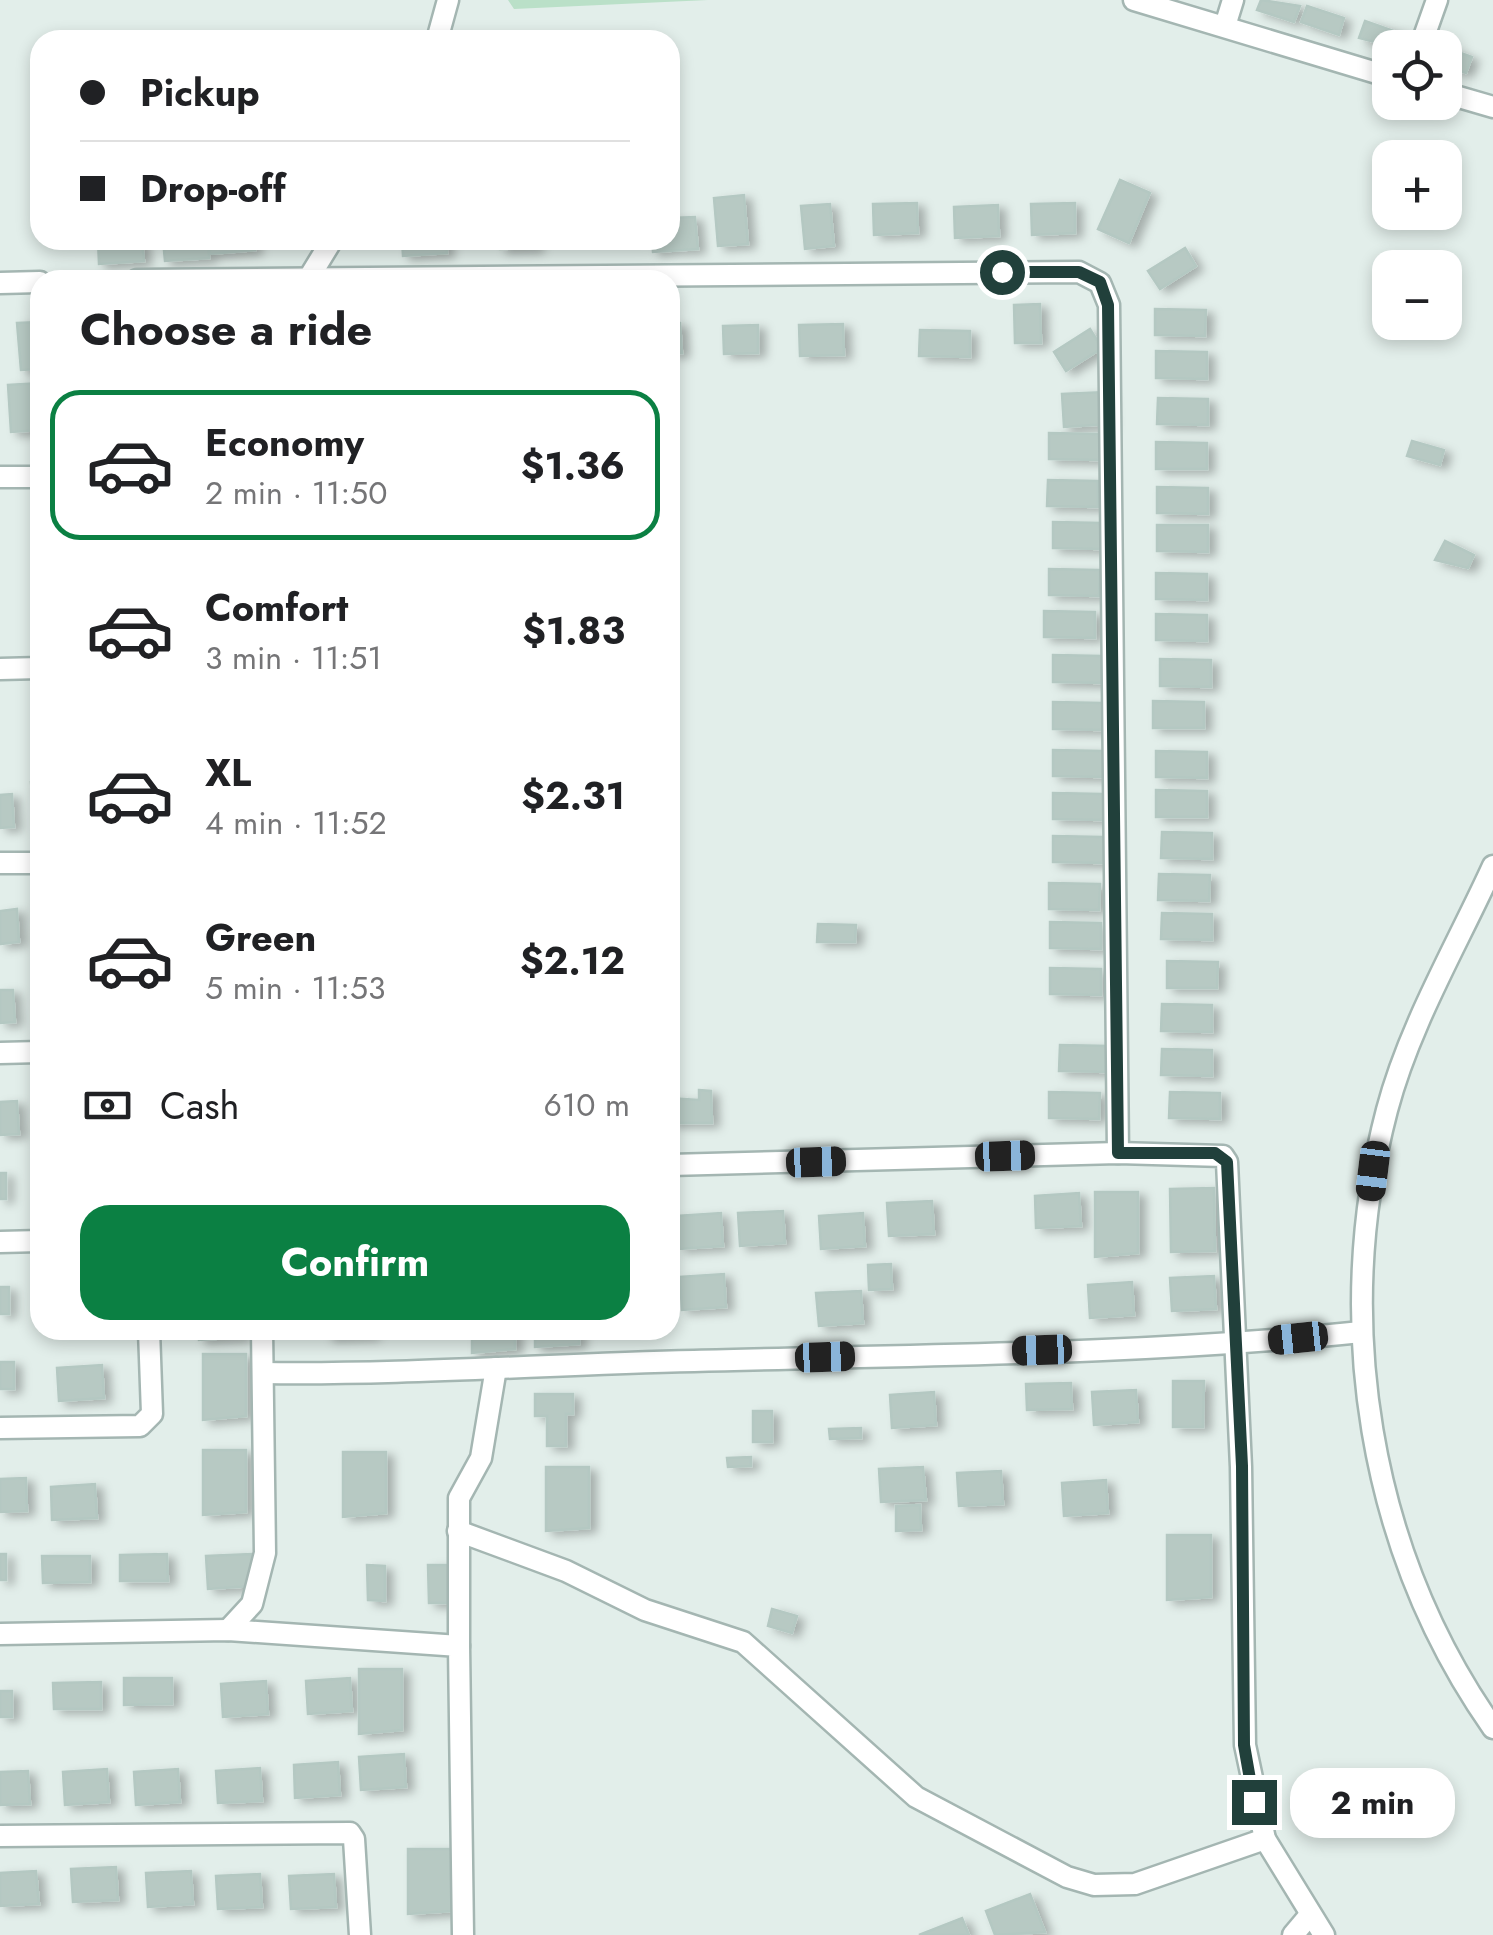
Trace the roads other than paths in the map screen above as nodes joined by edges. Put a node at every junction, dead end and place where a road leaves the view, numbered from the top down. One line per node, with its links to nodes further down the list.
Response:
1 (448, 0): 6 (street)
2 (1134, 0): 5 (street)
3 (1233, 0): 5 (street)
4 (1437, 0): 7 (street)
5 (1225, 26): 8 (street)
6 (440, 30)
7 (1426, 30)
8 (1372, 71)
9 (1462, 99): 10 (street)
10 (1493, 107)
11 (680, 274): 23 (street)
12 (30, 282): 13 (street)
13 (0, 283)
14 (0, 477): 15 (street)
15 (30, 477)
16 (0, 668): 17 (street)
17 (30, 668)
18 (0, 863): 19 (street)
19 (30, 863)
20 (1493, 866): 27 (street)
21 (30, 1052): 22 (street)
22 (0, 1053)
23 (1118, 1153): 24 (street); 30 (street)
24 (680, 1165)
25 (30, 1241): 26 (street)
26 (0, 1242)
27 (1361, 1332): 30 (street); 38 (street)
28 (149, 1340): 33 (street)
29 (262, 1340): 32 (street)
30 (1234, 1345): 31 (street); 40 (street)
31 (496, 1368): 32 (street); 34 (street)
32 (263, 1373): 35 (street)
33 (0, 1428)
34 (458, 1531): 37 (street); 40 (street)
35 (228, 1630): 36 (street); 37 (street)
36 (0, 1634)
37 (459, 1646): 43 (street)
38 (1493, 1728)
39 (0, 1836): 42 (street)
40 (1265, 1840): 41 (street)
41 (1310, 1916): 44 (street); 45 (street)
42 (360, 1935)
43 (463, 1935)
44 (1292, 1935)
45 (1324, 1935)

